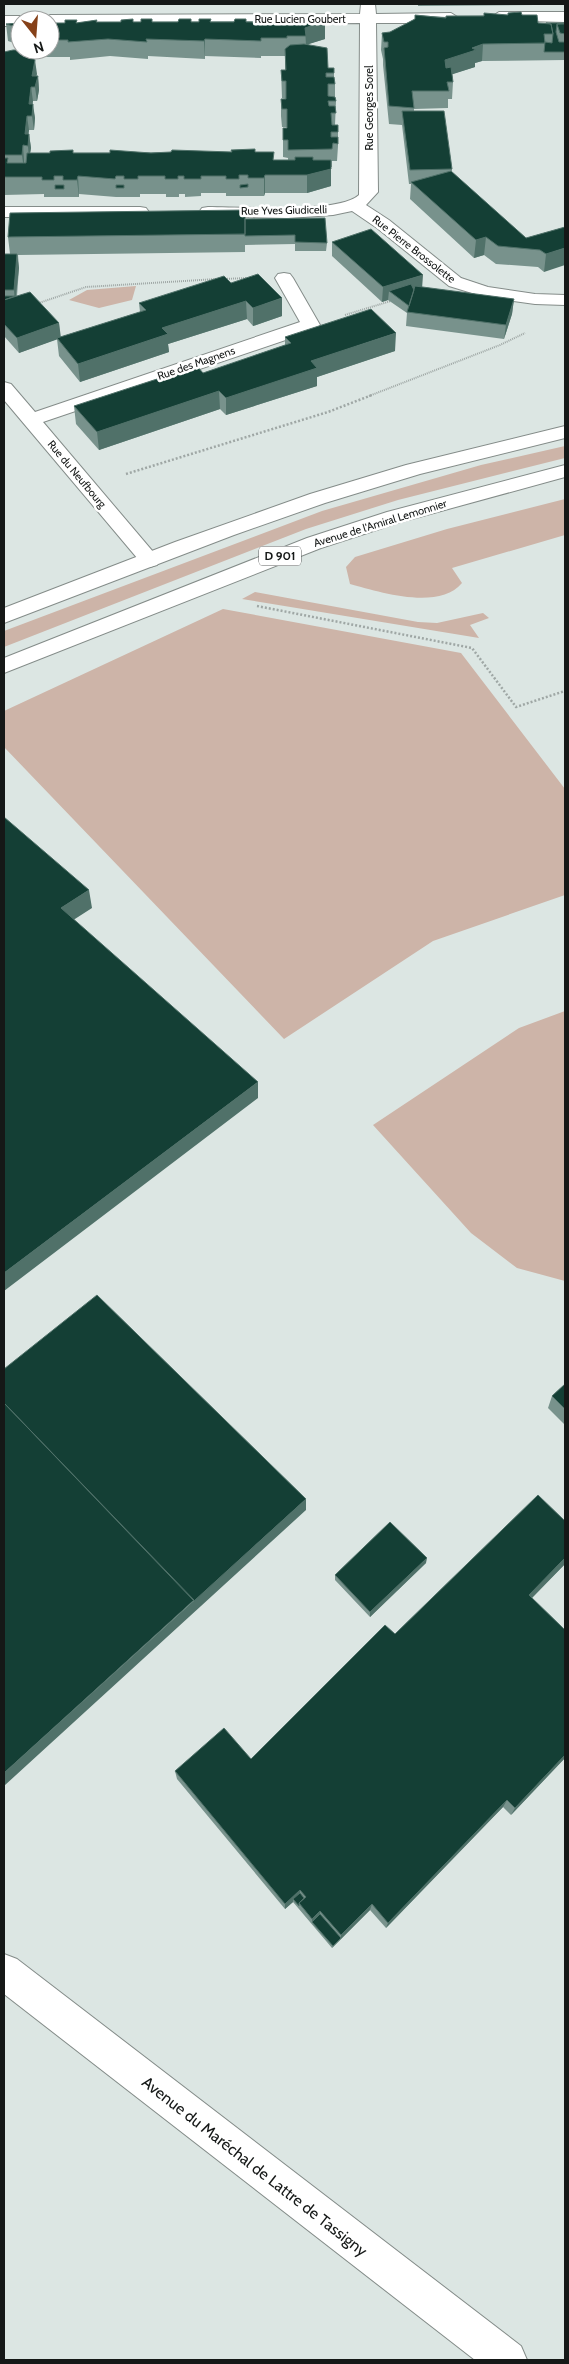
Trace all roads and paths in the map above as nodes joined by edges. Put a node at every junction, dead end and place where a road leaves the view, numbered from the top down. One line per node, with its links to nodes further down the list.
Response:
1 (369, 11): 3 (street, Rue Lucien Goubert); 5 (street, Rue Lucien Goubert); 6 (street, Rue Georges Sorel)
2 (565, 17): 4 (street)
3 (468, 18)
4 (487, 18)
5 (60, 20)
6 (354, 205): 9 (street, Rue Yves Giudicelli); 11 (street, Rue Pierre Brossolette)
7 (4, 212): 8 (street)
8 (159, 212)
9 (188, 212)
10 (284, 278): 13 (path); 14 (street)
11 (455, 282): 12 (street, Rue Pierre Brossolette); 14 (path)
12 (559, 301): 19 (path)
13 (31, 305)
14 (311, 324): 16 (street, Rue des Magnens)
15 (4, 388): 16 (street, Rue du Neufbourg)
16 (30, 420): 19 (street, Rue du Neufbourg)
17 (565, 432): 20 (street)
18 (565, 471): 23 (street, Avenue de l'Amiral Lemonnier / D 901)
19 (87, 486): 20 (street, Rue du Neufbourg)
20 (150, 560): 22 (street)
21 (252, 605): 24 (path)
22 (4, 616)
23 (4, 666)
24 (565, 692)
25 (4, 1972): 26 (street, Avenue du Maréchal de Lattre de Tassigny)
26 (507, 2360)

